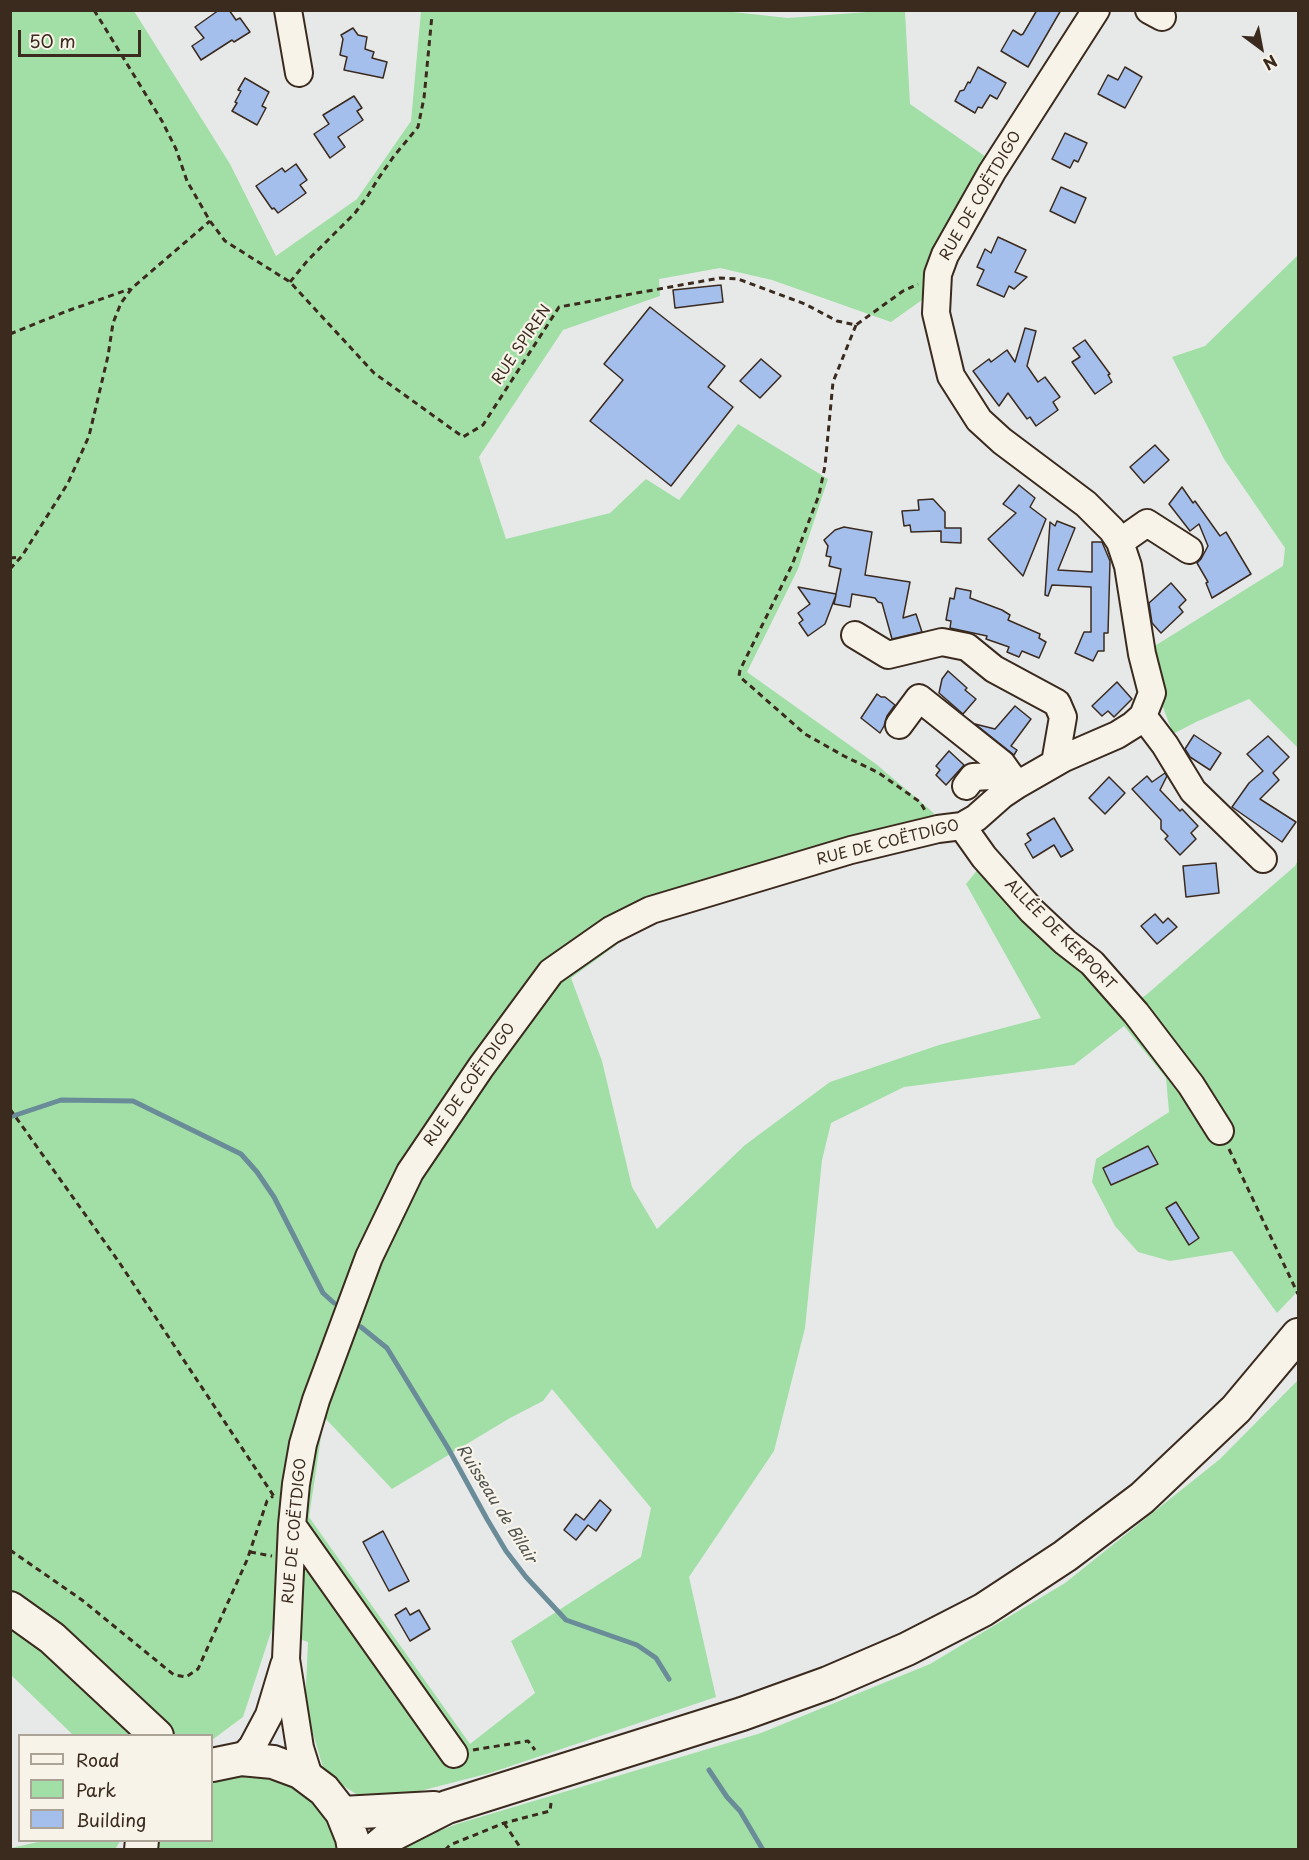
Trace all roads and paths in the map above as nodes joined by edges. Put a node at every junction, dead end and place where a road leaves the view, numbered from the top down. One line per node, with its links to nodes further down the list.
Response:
1 (94, 10): 6 (path)
2 (288, 10): 5 (street)
3 (1096, 10): 7 (street, RUE DE COËTDIGO)
4 (432, 15): 8 (path)
5 (299, 73)
6 (210, 220): 8 (path, RUE SPIREN); 9 (path)
7 (938, 274): 10 (path); 12 (street, RUE DE COËTDIGO)
8 (290, 282): 10 (path, RUE SPIREN)
9 (132, 288): 11 (path); 14 (path)
10 (856, 325): 23 (path)
11 (10, 334)
12 (1119, 542): 13 (street); 18 (street, RUE DE COËTDIGO)
13 (1188, 550)
14 (22, 556): 15 (path); 16 (path)
15 (10, 558)
16 (10, 569)
17 (855, 635): 20 (street)
18 (1143, 716): 20 (street, RUE DE COËTDIGO); 24 (street)
19 (899, 725): 21 (street)
20 (1055, 762): 21 (street, RUE DE COËTDIGO)
21 (1014, 780): 22 (street); 23 (street, RUE DE COËTDIGO)
22 (966, 786)
23 (950, 828): 26 (street, ALLÉE DE KERPORT); 30 (street, RUE DE COËTDIGO)
24 (1263, 859)
25 (10, 1109): 29 (path)
26 (1220, 1131): 27 (path)
27 (1299, 1294)
28 (1299, 1335): 44 (main road)
29 (273, 1496): 30 (path); 32 (path)
30 (292, 1525): 35 (street, RUE DE COËTDIGO); 40 (street)
31 (10, 1550): 32 (path)
32 (250, 1552): 33 (path)
33 (277, 1557)
34 (10, 1608): 36 (main road)
35 (286, 1659): 41 (street, RUE DE COËTDIGO); 42 (street, RUE DE COËTDIGO)
36 (97, 1681): 37 (main road); 38 (main road)
37 (128, 1734)
38 (155, 1734)
39 (535, 1749): 40 (path)
40 (454, 1754)
41 (226, 1762): 42 (main road)
42 (310, 1780): 45 (main road)
43 (551, 1803): 46 (path)
44 (447, 1807): 45 (main road); 48 (main road)
45 (342, 1813): 47 (main road)
46 (504, 1823): 49 (path); 50 (path)
47 (354, 1850)
48 (374, 1850)
49 (445, 1850)
50 (522, 1850)

